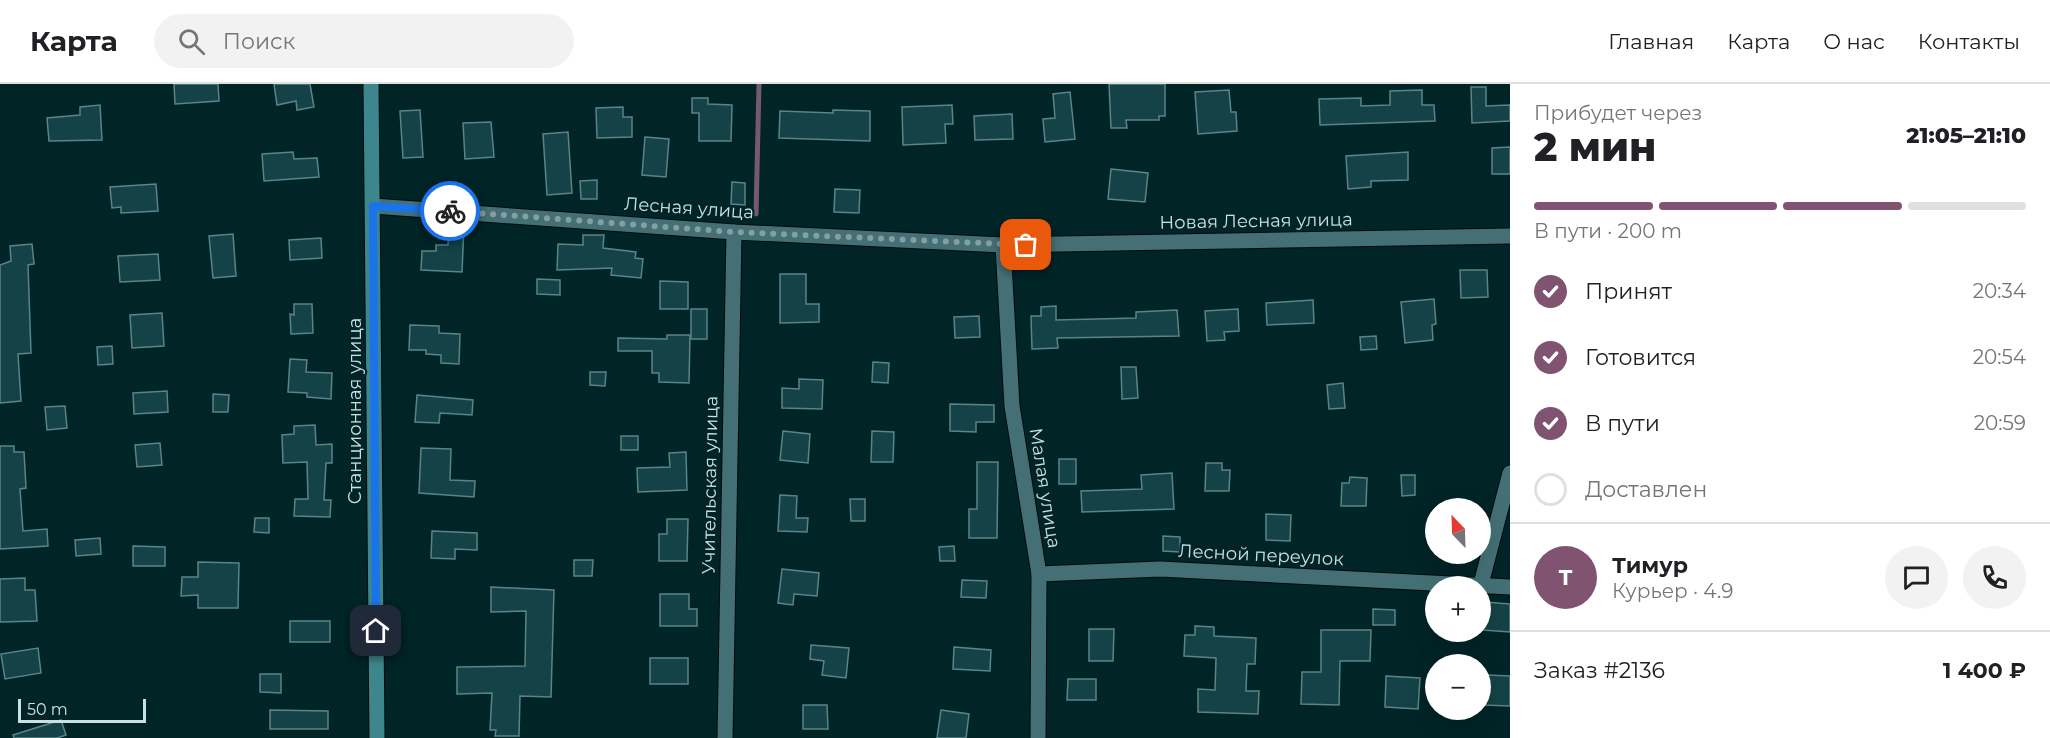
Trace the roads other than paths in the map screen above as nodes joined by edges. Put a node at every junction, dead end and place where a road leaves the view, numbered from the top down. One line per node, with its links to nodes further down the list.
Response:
1 (371, 84): 2 (main road, Станционная улица)
2 (373, 206): 3 (street, Лесная улица); 12 (main road, Станционная улица)
3 (734, 232): 5 (street, Лесная улица); 13 (street, Учительская улица)
4 (1510, 236): 5 (street, Новая Лесная улица)
5 (1003, 245): 7 (street, Малая улица)
6 (1510, 473): 8 (street)
7 (1040, 574): 9 (street, Лесной переулок); 14 (street, Малая улица)
8 (1482, 576)
9 (1425, 582)
10 (1491, 585): 11 (street, Лесной переулок)
11 (1510, 587)
12 (377, 738)
13 (725, 738)
14 (1038, 738)

